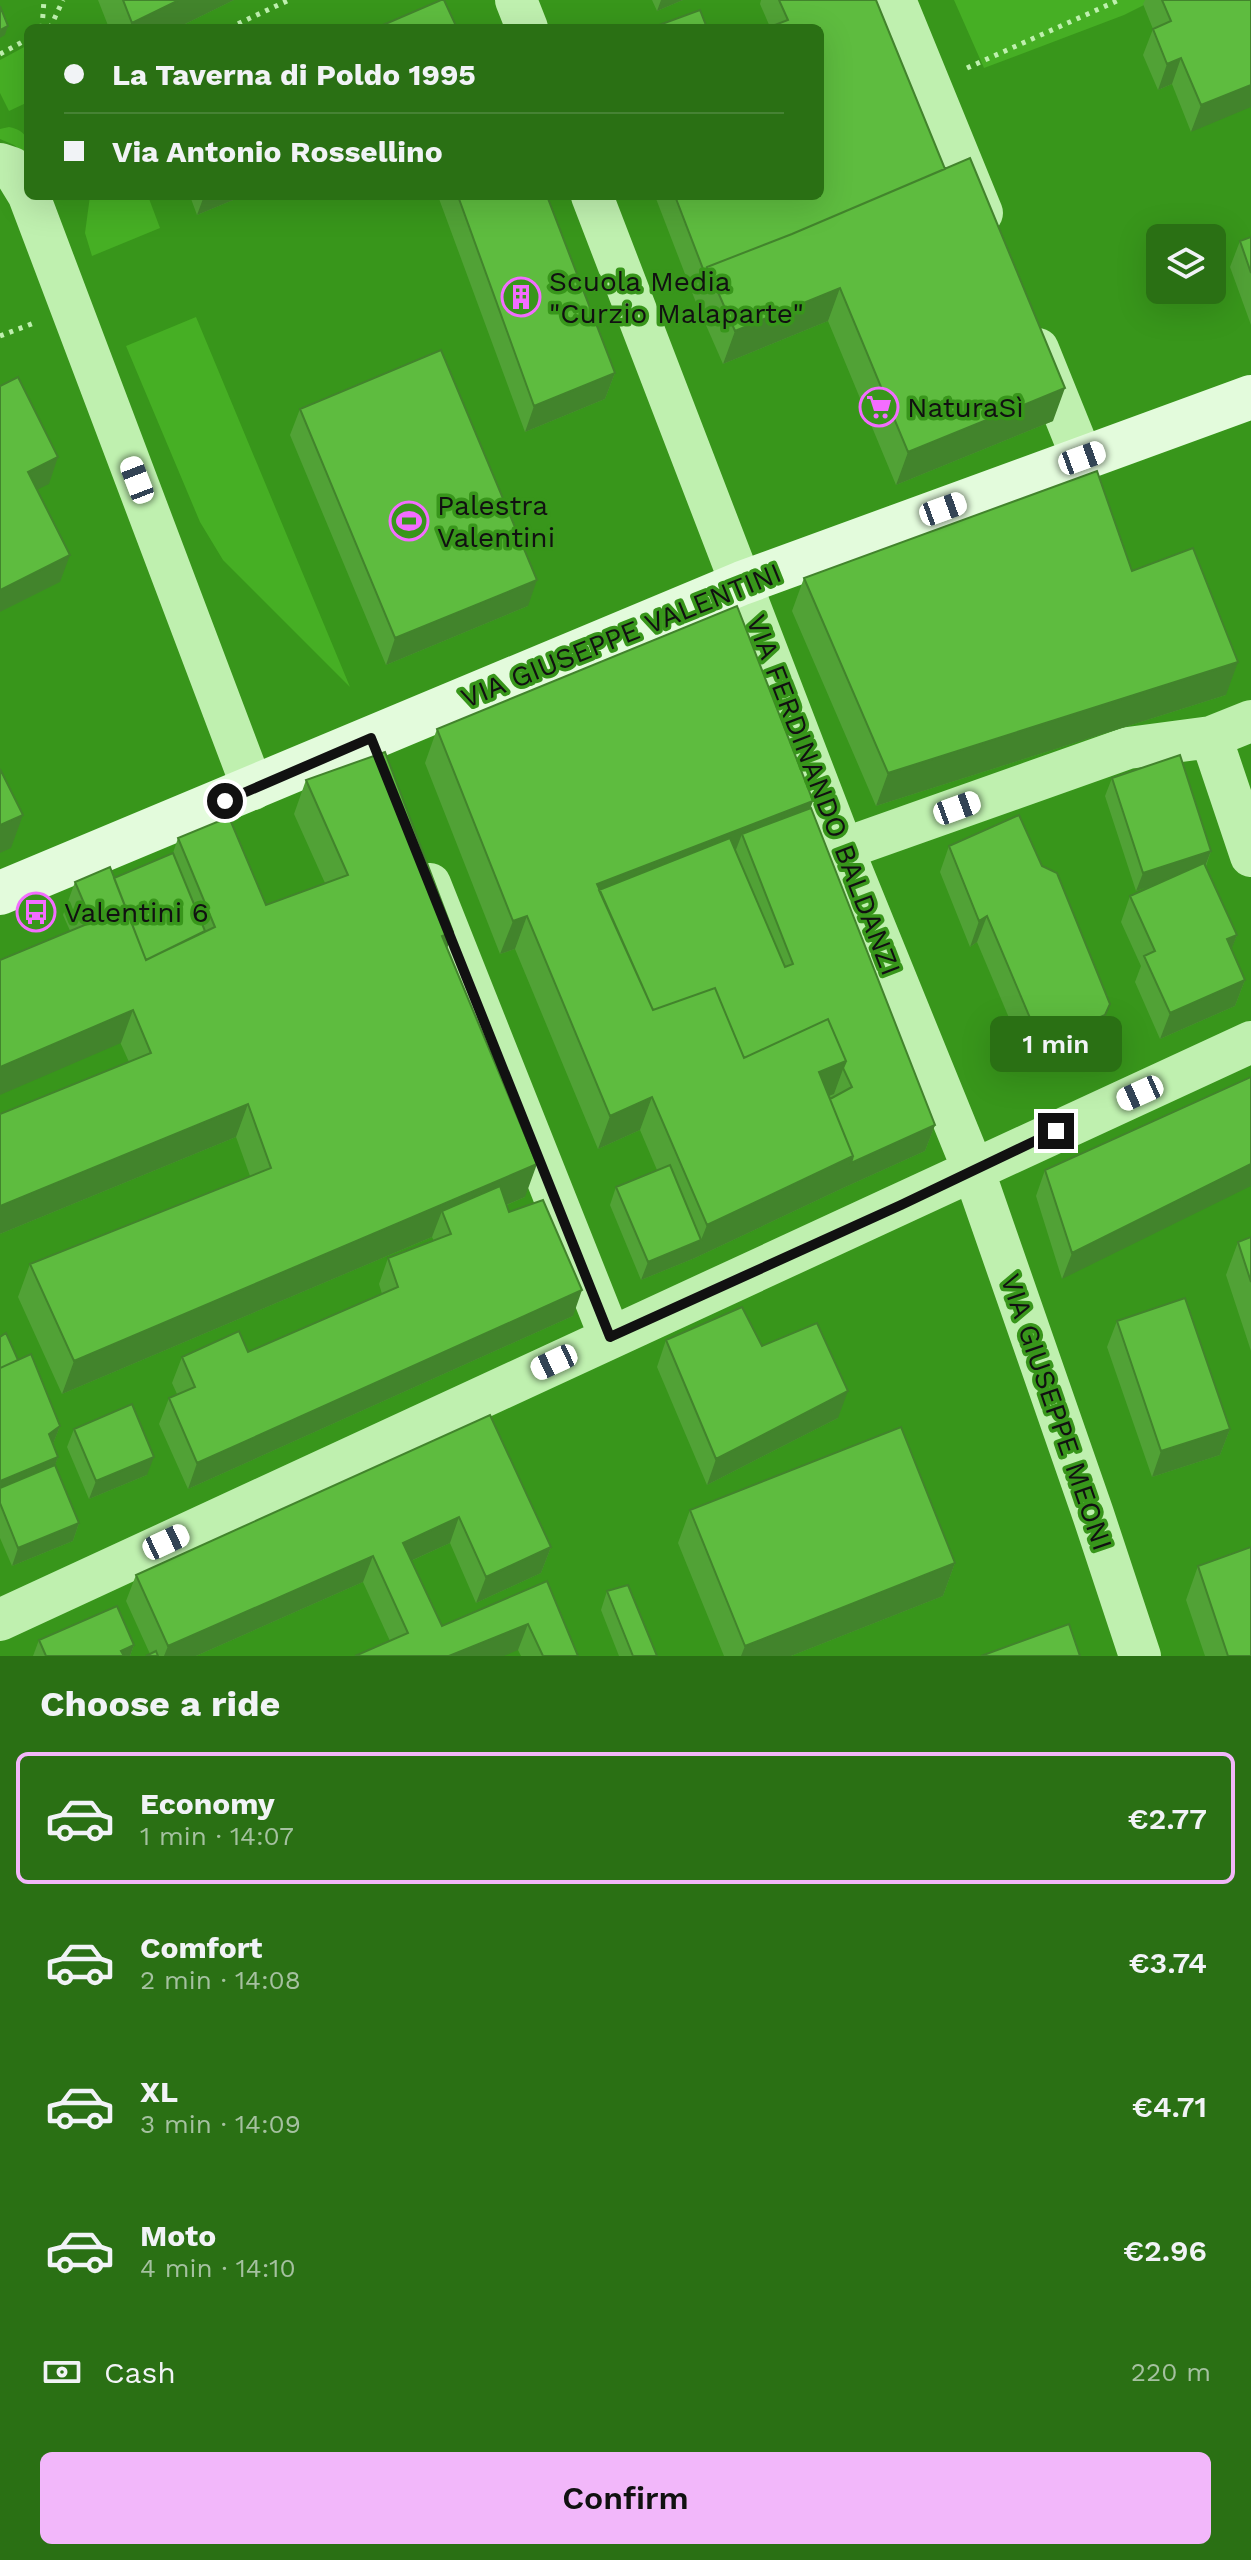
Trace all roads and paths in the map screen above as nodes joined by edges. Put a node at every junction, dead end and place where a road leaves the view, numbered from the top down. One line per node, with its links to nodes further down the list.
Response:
1 (44, 0): 7 (path)
2 (63, 0): 8 (path)
3 (289, 0): 9 (path)
4 (516, 0): 10 (street)
5 (895, 0): 13 (street)
6 (1119, 0): 13 (path)
7 (42, 24)
8 (52, 24)
9 (238, 24)
10 (525, 24)
11 (24, 41): 12 (path)
12 (0, 54)
13 (929, 84): 18 (street)
14 (0, 164): 15 (street)
15 (24, 188)
16 (30, 200): 25 (street)
17 (594, 200): 22 (street, VIA FERDINANDO BALDANZI)
18 (994, 242)
19 (1023, 314): 21 (street)
20 (1251, 397): 21 (street, VIA GIUSEPPE VALENTINI)
21 (1082, 458): 22 (street, VIA GIUSEPPE VALENTINI)
22 (742, 583): 25 (street, VIA GIUSEPPE VALENTINI); 26 (street, VIA FERDINANDO BALDANZI)
23 (1251, 721): 24 (street)
24 (1211, 737): 26 (street); 28 (street)
25 (253, 789): 29 (street, VIA GIUSEPPE VALENTINI)
26 (843, 849): 31 (street, VIA FERDINANDO BALDANZI)
27 (418, 855): 32 (street)
28 (1251, 856)
29 (0, 893)
30 (1251, 1042): 31 (street)
31 (973, 1169): 32 (street); 34 (street, VIA GIUSEPPE MEONI)
32 (610, 1337): 33 (street)
33 (0, 1620)
34 (1140, 1656)

